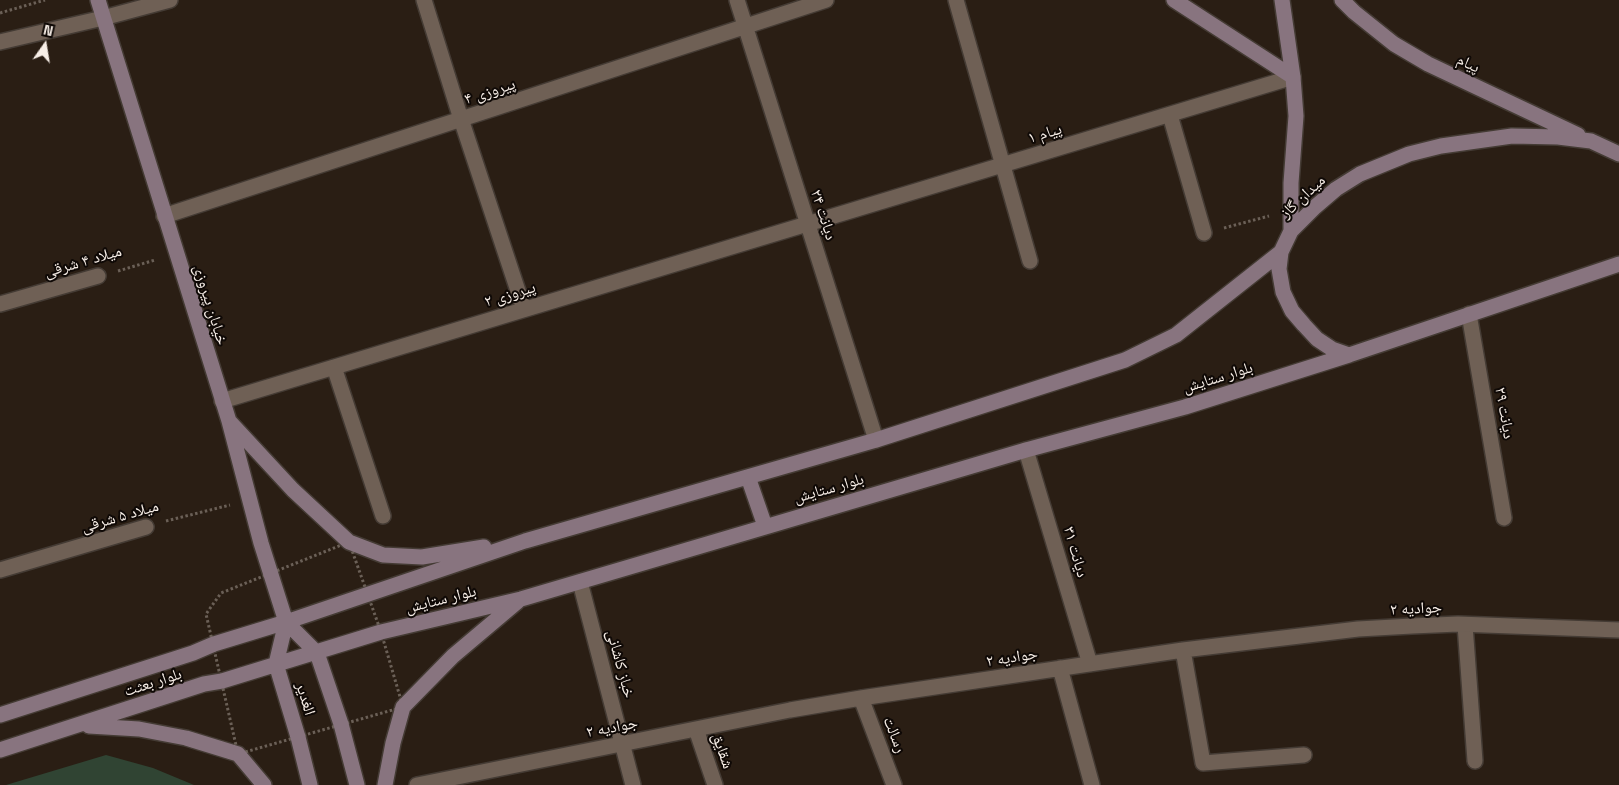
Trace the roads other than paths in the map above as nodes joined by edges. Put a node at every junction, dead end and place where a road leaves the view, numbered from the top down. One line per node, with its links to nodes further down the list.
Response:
1 (98, 0): 10 (main road, خیابان پیروزی)
2 (170, 0): 10 (street)
3 (424, 0): 15 (street)
4 (737, 0): 11 (street, دیانت ۲۴)
5 (826, 0): 11 (street, پیروزی ۴)
6 (956, 0): 18 (street)
7 (1174, 0): 13 (main road)
8 (1282, 0): 13 (main road)
9 (1342, 0): 16 (main road, پیام)
10 (103, 18): 12 (street); 19 (main road, خیابان پیروزی)
11 (745, 26): 15 (street, پیروزی ۴); 20 (street, دیانت ۲۴)
12 (0, 42)
13 (1293, 77): 14 (street, پیام ۱); 21 (main road)
14 (1170, 114): 18 (street, پیام ۱); 22 (street)
15 (461, 119): 19 (street, پیروزی ۴); 28 (street)
16 (1591, 141): 17 (main road, میدان گاز); 21 (main road, میدان گاز)
17 (1618, 152)
18 (1003, 165): 20 (street, پیام ۱); 24 (street)
19 (164, 216): 32 (main road, خیابان پیروزی)
20 (808, 224): 28 (street, پیروزی ۲); 34 (street, دیانت ۲۴)
21 (1291, 231): 23 (main road, میدان گاز)
22 (1204, 233)
23 (1281, 252): 30 (main road, میدان گاز); 34 (main road, بلوار ستایش)
24 (1030, 261)
25 (1619, 264): 29 (main road)
26 (98, 276): 27 (street, میلاد ۴ شرقی)
27 (0, 304)
28 (524, 310): 31 (street, پیروزی ۲)
29 (1469, 314): 30 (main road); 38 (street, دیانت ۲۹)
30 (1349, 355): 35 (main road, بلوار ستایش)
31 (334, 367): 32 (street, پیروزی ۲); 37 (street)
32 (222, 401): 33 (main road, خیابان پیروزی)
33 (229, 421): 41 (main road); 45 (main road, خیابان پیروزی)
34 (876, 440): 36 (main road, بلوار ستایش)
35 (1026, 450): 39 (main road, بلوار ستایش); 51 (street, دیانت ۳۱)
36 (748, 477): 39 (main road); 41 (main road, بلوار ستایش)
37 (383, 516)
38 (1504, 518)
39 (765, 526): 43 (main road, بلوار ستایش)
40 (146, 527): 42 (street, میلاد ۵ شرقی)
41 (525, 541): 45 (main road, بلوار ستایش)
42 (0, 570)
43 (580, 582): 44 (main road, بلوار ستایش); 57 (street, خباز کاشانی)
44 (520, 599): 49 (main road, بلوار ستایش); 64 (main road)
45 (286, 622): 49 (main road); 50 (main road); 54 (main road, بلوار بعثت)
46 (1465, 625): 47 (street, جوادیه ۲); 48 (street, جوادیه ۲); 60 (street)
47 (1619, 630)
48 (1183, 650): 51 (street, جوادیه ۲); 59 (street)
49 (317, 653): 50 (main road, بلوار بعثت); 63 (main road, الغدیر)
50 (276, 664): 55 (main road, بلوار بعثت); 62 (main road, الغدیر)
51 (1090, 664): 52 (street, جوادیه ۲)
52 (1060, 668): 53 (street, جوادیه ۲); 69 (street)
53 (861, 698): 56 (street, جوادیه ۲); 68 (street, رسالت)
54 (0, 715)
55 (80, 725): 58 (main road, بلوار بعثت); 61 (main road)
56 (696, 729): 57 (street, جوادیه ۲); 67 (street, شقایق)
57 (623, 744): 65 (street, جوادیه ۲); 66 (street, خباز کاشانی)
58 (0, 750)
59 (1304, 755)
60 (1475, 762)
61 (264, 785)
62 (310, 785)
63 (357, 785)
64 (385, 785)
65 (417, 785)
66 (633, 785)
67 (715, 785)
68 (894, 785)
69 (1092, 785)

